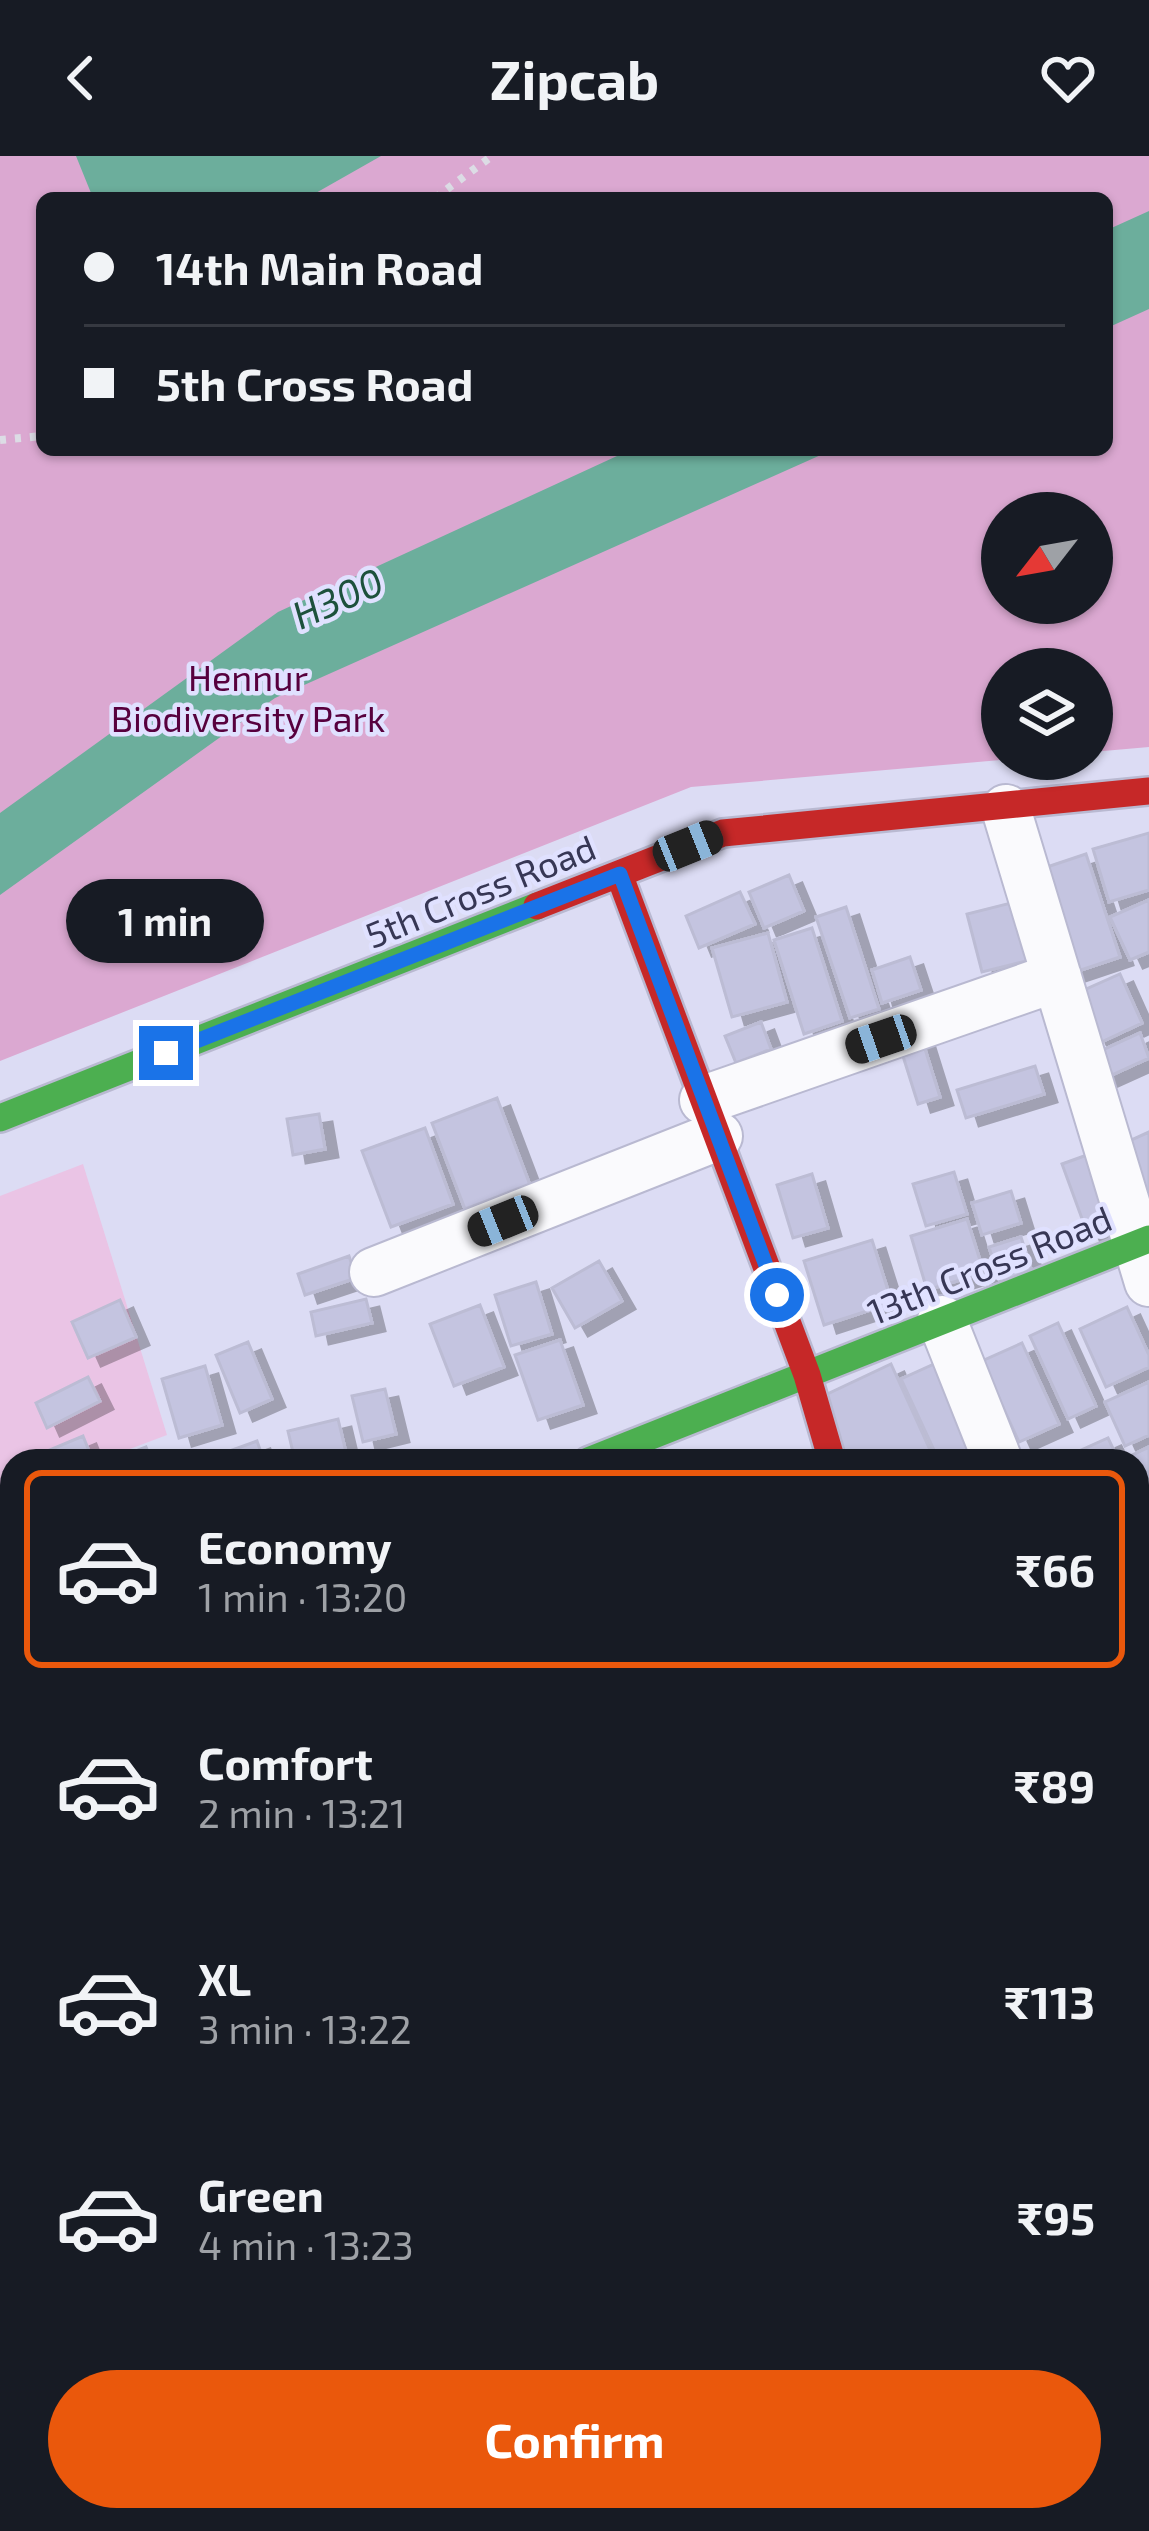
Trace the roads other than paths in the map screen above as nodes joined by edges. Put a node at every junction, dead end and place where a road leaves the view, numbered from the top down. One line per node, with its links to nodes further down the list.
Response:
1 (1149, 791): 2 (street, 5th Cross Road)
2 (1006, 808): 3 (street, 5th Cross Road); 4 (street)
3 (620, 874): 5 (street, 5th Cross Road); 6 (street)
4 (1057, 977): 6 (street); 7 (street)
5 (0, 1118)
6 (711, 1118): 8 (street); 10 (street)
7 (1144, 1256): 9 (street, 13th Cross Road)
8 (374, 1272)
9 (942, 1320): 10 (street, 13th Cross Road); 13 (street)
10 (807, 1375): 11 (street, 13th Cross Road); 12 (street)
11 (619, 1449)
12 (829, 1449)
13 (993, 1449)

